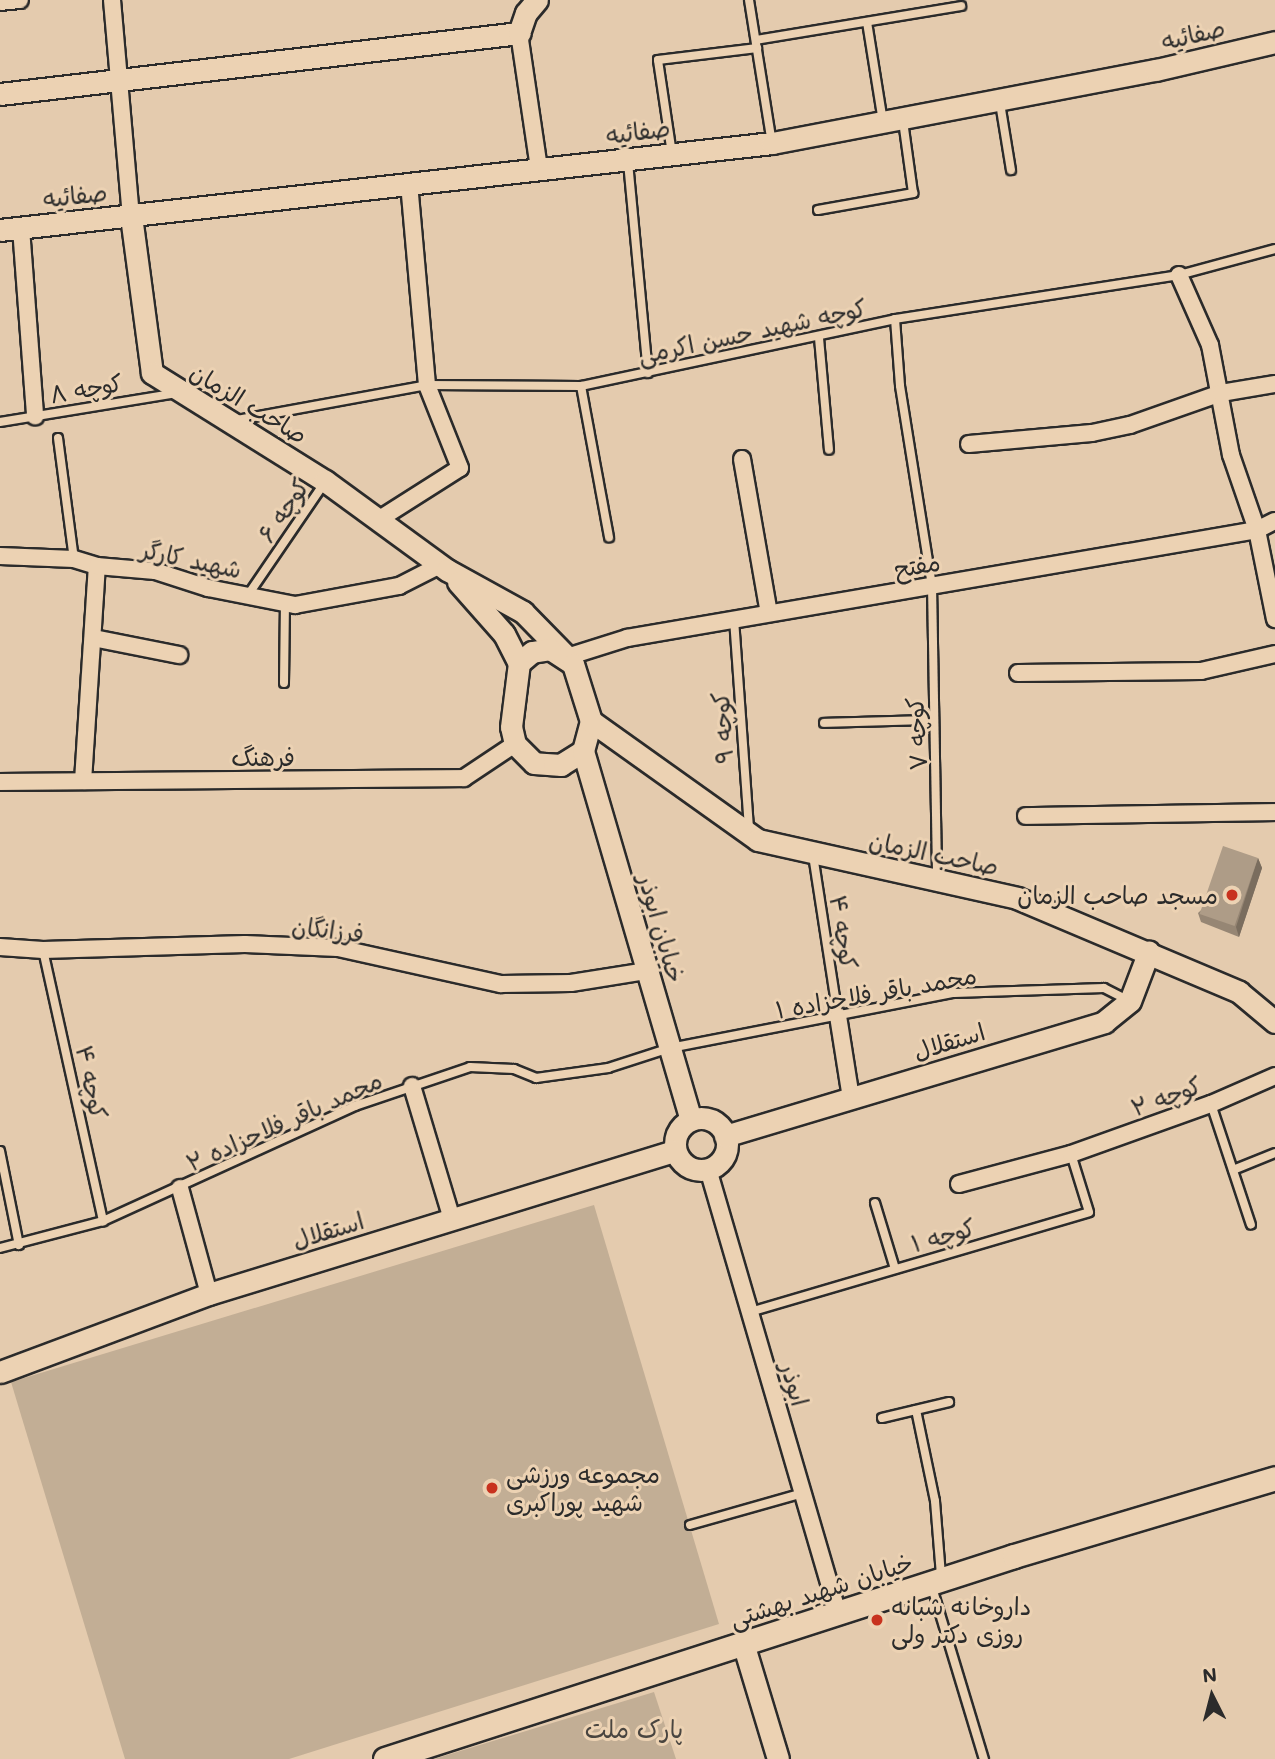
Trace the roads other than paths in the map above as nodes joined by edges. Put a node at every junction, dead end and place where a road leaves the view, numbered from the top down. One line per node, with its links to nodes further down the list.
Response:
1 (20, 0): 5 (street)
2 (112, 0): 11 (street)
3 (537, 0): 8 (street)
4 (749, 0): 10 (lane)
5 (0, 2)
6 (961, 6): 7 (lane)
7 (867, 22): 10 (lane); 14 (lane)
8 (519, 33): 11 (street); 18 (street)
9 (1275, 43): 13 (street, صفائیه)
10 (756, 44): 15 (lane); 16 (lane)
11 (119, 82): 12 (street); 22 (street)
12 (0, 94)
13 (999, 100): 14 (street, صفائیه); 19 (lane)
14 (893, 120): 15 (street, صفائیه); 21 (lane)
15 (772, 143): 16 (street, صفائیه)
16 (672, 154): 17 (street, صفائیه)
17 (628, 159): 18 (street, صفائیه); 28 (lane)
18 (539, 169): 20 (street, صفائیه)
19 (1011, 170)
20 (409, 184): 22 (street, صفائیه); 30 (street)
21 (818, 210)
22 (131, 216): 23 (street, صفائیه); 32 (street, صاحب الزمان)
23 (11, 229): 34 (street)
24 (1275, 249): 25 (lane, کوچه شهید حسن اکرمی)
25 (1178, 275): 26 (lane, کوچه شهید حسن اکرمی); 33 (street)
26 (895, 319): 27 (lane, کوچه شهید حسن اکرمی); 50 (lane, کوچه ۷)
27 (819, 338): 28 (lane, کوچه شهید حسن اکرمی); 39 (lane)
28 (648, 373): 31 (lane, کوچه شهید حسن اکرمی)
29 (1275, 384): 33 (street)
30 (427, 385): 31 (lane, کوچه شهید حسن اکرمی); 35 (lane, کوچه شهید حسن اکرمی); 42 (street)
31 (581, 386): 45 (lane)
32 (179, 392): 34 (lane, کوچه ۸); 35 (street, صاحب الزمان)
33 (1221, 393): 38 (street); 44 (street)
34 (35, 416): 36 (lane, کوچه ۸)
35 (234, 421): 41 (street, صاحب الزمان)
36 (0, 422)
37 (58, 438): 47 (lane)
38 (968, 444)
39 (829, 450)
40 (742, 459): 53 (street)
41 (325, 481): 42 (street, صاحب الزمان); 51 (lane, کوچه ۶)
42 (379, 520): 49 (street, صاحب الزمان)
43 (1275, 521): 44 (street, مفتح)
44 (1257, 530): 50 (street, مفتح); 55 (street)
45 (609, 537)
46 (0, 556): 47 (street, شهید کارگر)
47 (74, 559): 48 (street, شهید کارگر)
48 (97, 566): 51 (street, شهید کارگر); 56 (street)
49 (443, 567): 52 (street, شهید کارگر); 59 (street); 60 (street)
50 (932, 585): 53 (street, مفتح); 63 (lane, کوچه ۷)
51 (248, 595): 52 (street, شهید کارگر)
52 (285, 603): 62 (lane)
53 (769, 613): 54 (street, مفتح)
54 (734, 619): 59 (street, مفتح); 72 (lane, کوچه ۹)
55 (1275, 619)
56 (93, 638): 58 (street); 68 (street)
57 (1275, 654): 61 (street)
58 (179, 655)
59 (567, 657): 60 (street); 64 (street)
60 (519, 663): 66 (street)
61 (1018, 673)
62 (284, 682)
63 (933, 720): 65 (lane); 74 (lane, کوچه ۷)
64 (591, 721): 67 (street); 72 (street, صاحب الزمان)
65 (824, 723)
66 (515, 744): 67 (street); 68 (street, فرهنگ)
67 (583, 751): 78 (street, خیابان ابوذر)
68 (83, 781): 69 (street, فرهنگ)
69 (0, 782)
70 (1275, 812): 71 (street)
71 (1026, 816)
72 (750, 835): 73 (street, صاحب الزمان)
73 (813, 853): 74 (street, صاحب الزمان); 80 (lane, کوچه ۴)
74 (937, 881): 77 (street, صاحب الزمان)
75 (0, 947): 76 (street, فرزانگان)
76 (43, 950): 78 (street, فرزانگان); 99 (lane, کوچه ۴)
77 (1149, 951): 79 (street); 81 (street, صاحب الزمان)
78 (647, 971): 82 (street, خیابان ابوذر)
79 (1130, 1001): 80 (lane, محمد باقر فلاحزاده ۱); 85 (street, استقلال)
80 (838, 1016): 82 (lane, محمد باقر فلاحزاده ۱); 85 (street)
81 (1275, 1022)
82 (670, 1048): 84 (lane, محمد باقر فلاحزاده ۲); 87 (street, خیابان ابوذر)
83 (1275, 1076): 86 (street, کوچه ۲)
84 (412, 1087): 96 (lane, محمد باقر فلاحزاده ۲); 98 (street)
85 (851, 1098): 88 (street, استقلال)
86 (1211, 1104): 92 (street, کوچه ۲); 94 (lane)
87 (691, 1120): 88 (street); 90 (street)
88 (725, 1136): 93 (street)
89 (0, 1151): 101 (lane)
90 (675, 1151): 93 (street); 98 (street, استقلال)
91 (1275, 1153): 94 (lane)
92 (1071, 1154): 95 (street, کوچه ۲); 103 (lane, کوچه ۱)
93 (708, 1169): 105 (street, ابوذر)
94 (1233, 1170): 100 (lane)
95 (959, 1184)
96 (180, 1188): 99 (lane, محمد باقر فلاحزاده ۲); 104 (street)
97 (874, 1203): 103 (lane)
98 (452, 1219): 104 (street, استقلال)
99 (103, 1221): 101 (lane, محمد باقر فلاحزاده ۲)
100 (1251, 1225)
101 (19, 1245): 102 (lane, محمد باقر فلاحزاده ۲)
102 (0, 1248)
103 (895, 1269): 105 (lane, کوچه ۱)
104 (209, 1294): 106 (street, استقلال)
105 (750, 1312): 111 (street, ابوذر)
106 (0, 1373)
107 (949, 1402): 108 (lane)
108 (916, 1410): 109 (lane); 113 (lane)
109 (882, 1418)
110 (1275, 1478): 113 (main road, خیابان شهید بهشتی)
111 (803, 1493): 112 (lane); 114 (street, ابوذر)
112 (690, 1525)
113 (936, 1581): 114 (main road, خیابان شهید بهشتی); 118 (lane)
114 (838, 1612): 115 (main road, خیابان شهید بهشتی)
115 (743, 1643): 116 (main road, خیابان شهید بهشتی); 117 (street)
116 (385, 1759)
117 (778, 1759)
118 (984, 1759)

